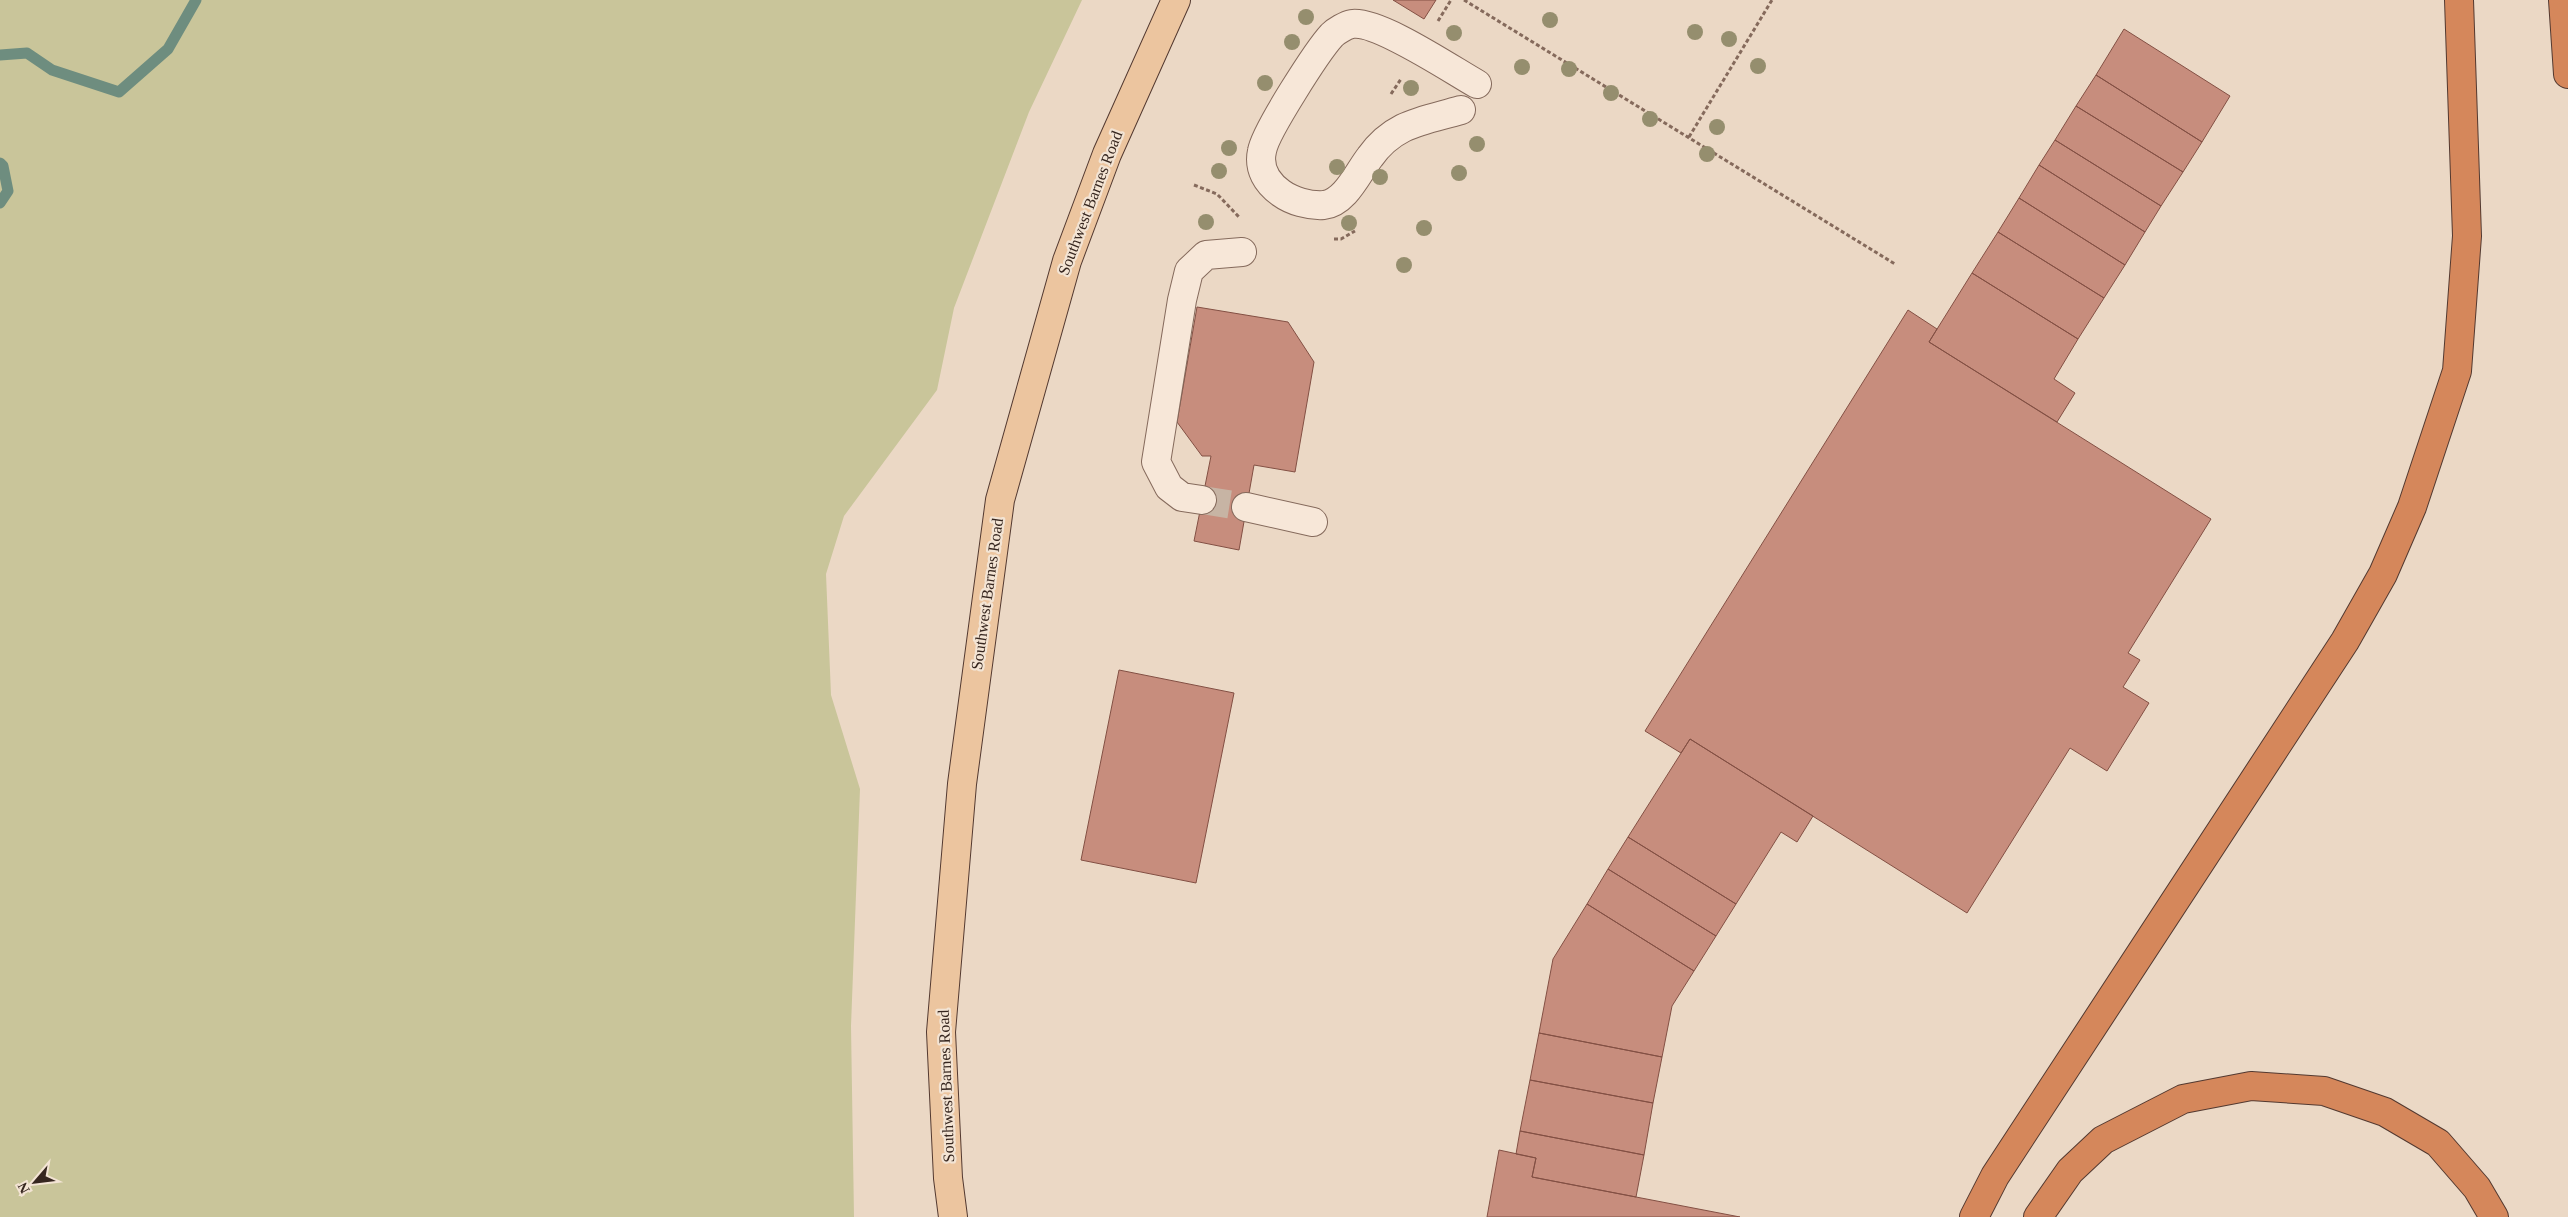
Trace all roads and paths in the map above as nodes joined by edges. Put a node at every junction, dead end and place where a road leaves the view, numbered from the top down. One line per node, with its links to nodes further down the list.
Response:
1 (1176, 0): 17 (main road, Southwest Barnes Road)
2 (1464, 0): 9 (path)
3 (1772, 0): 9 (path)
4 (2459, 0): 18 (highway)
5 (2563, 0): 6 (highway)
6 (2568, 74)
7 (1477, 84): 8 (lane)
8 (1461, 110)
9 (1689, 137): 13 (path)
10 (1194, 185): 11 (path)
11 (1217, 194)
12 (1242, 252): 14 (lane)
13 (1895, 264)
14 (1202, 500)
15 (1246, 507): 16 (lane)
16 (1313, 522)
17 (952, 1217)
18 (1974, 1217)
19 (2038, 1217): 20 (highway)
20 (2494, 1217)

